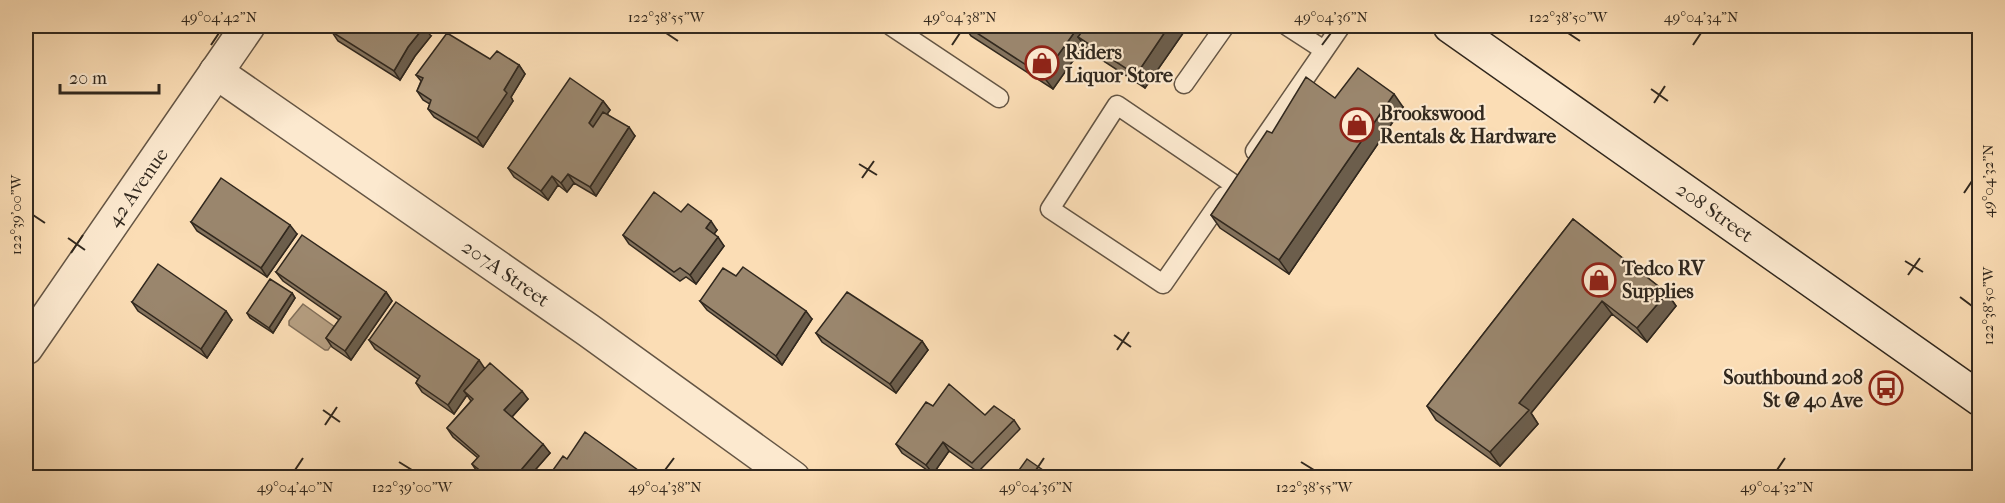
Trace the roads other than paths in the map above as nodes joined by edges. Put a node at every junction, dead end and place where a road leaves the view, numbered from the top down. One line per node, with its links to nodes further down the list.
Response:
1 (248, 26): 8 (street, 42 Avenue)
2 (1225, 26): 9 (lane)
3 (1287, 26): 7 (lane)
4 (1341, 26): 7 (lane)
5 (1450, 26): 13 (street, 208 Street)
6 (902, 28): 10 (lane)
7 (1324, 50): 11 (lane)
8 (216, 72): 12 (street, 42 Avenue); 14 (street, 207A Street)
9 (1184, 84)
10 (999, 98)
11 (1232, 183): 11 (lane)
12 (26, 348)
13 (1980, 399)
14 (793, 477)

